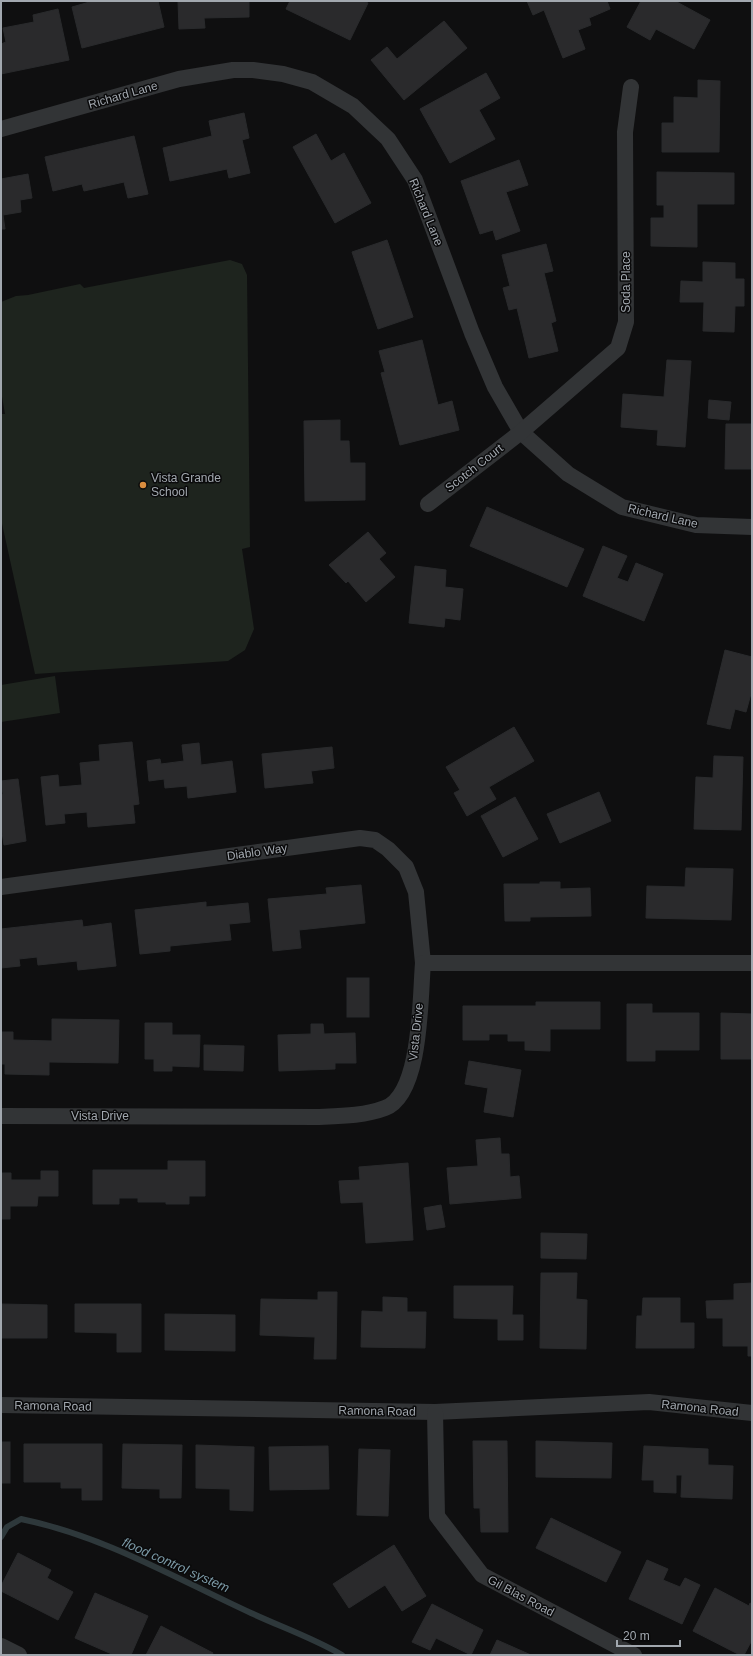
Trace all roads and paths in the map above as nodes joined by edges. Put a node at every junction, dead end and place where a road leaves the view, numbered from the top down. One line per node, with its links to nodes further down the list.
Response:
1 (631, 86): 3 (street, Soda Place)
2 (1, 130): 3 (street, Richard Lane)
3 (521, 432): 4 (street, Scotch Court); 5 (street, Richard Lane)
4 (428, 504)
5 (752, 528)
6 (1, 887): 7 (street, Diablo Way)
7 (423, 963): 8 (street); 9 (street, Vista Drive)
8 (752, 963)
9 (1, 1116)
10 (1, 1405): 11 (street, Ramona Road)
11 (434, 1412): 12 (street, Ramona Road); 15 (street, Gil Blas Road)
12 (752, 1413)
13 (1, 1646): 14 (street)
14 (19, 1655)
15 (634, 1655)

